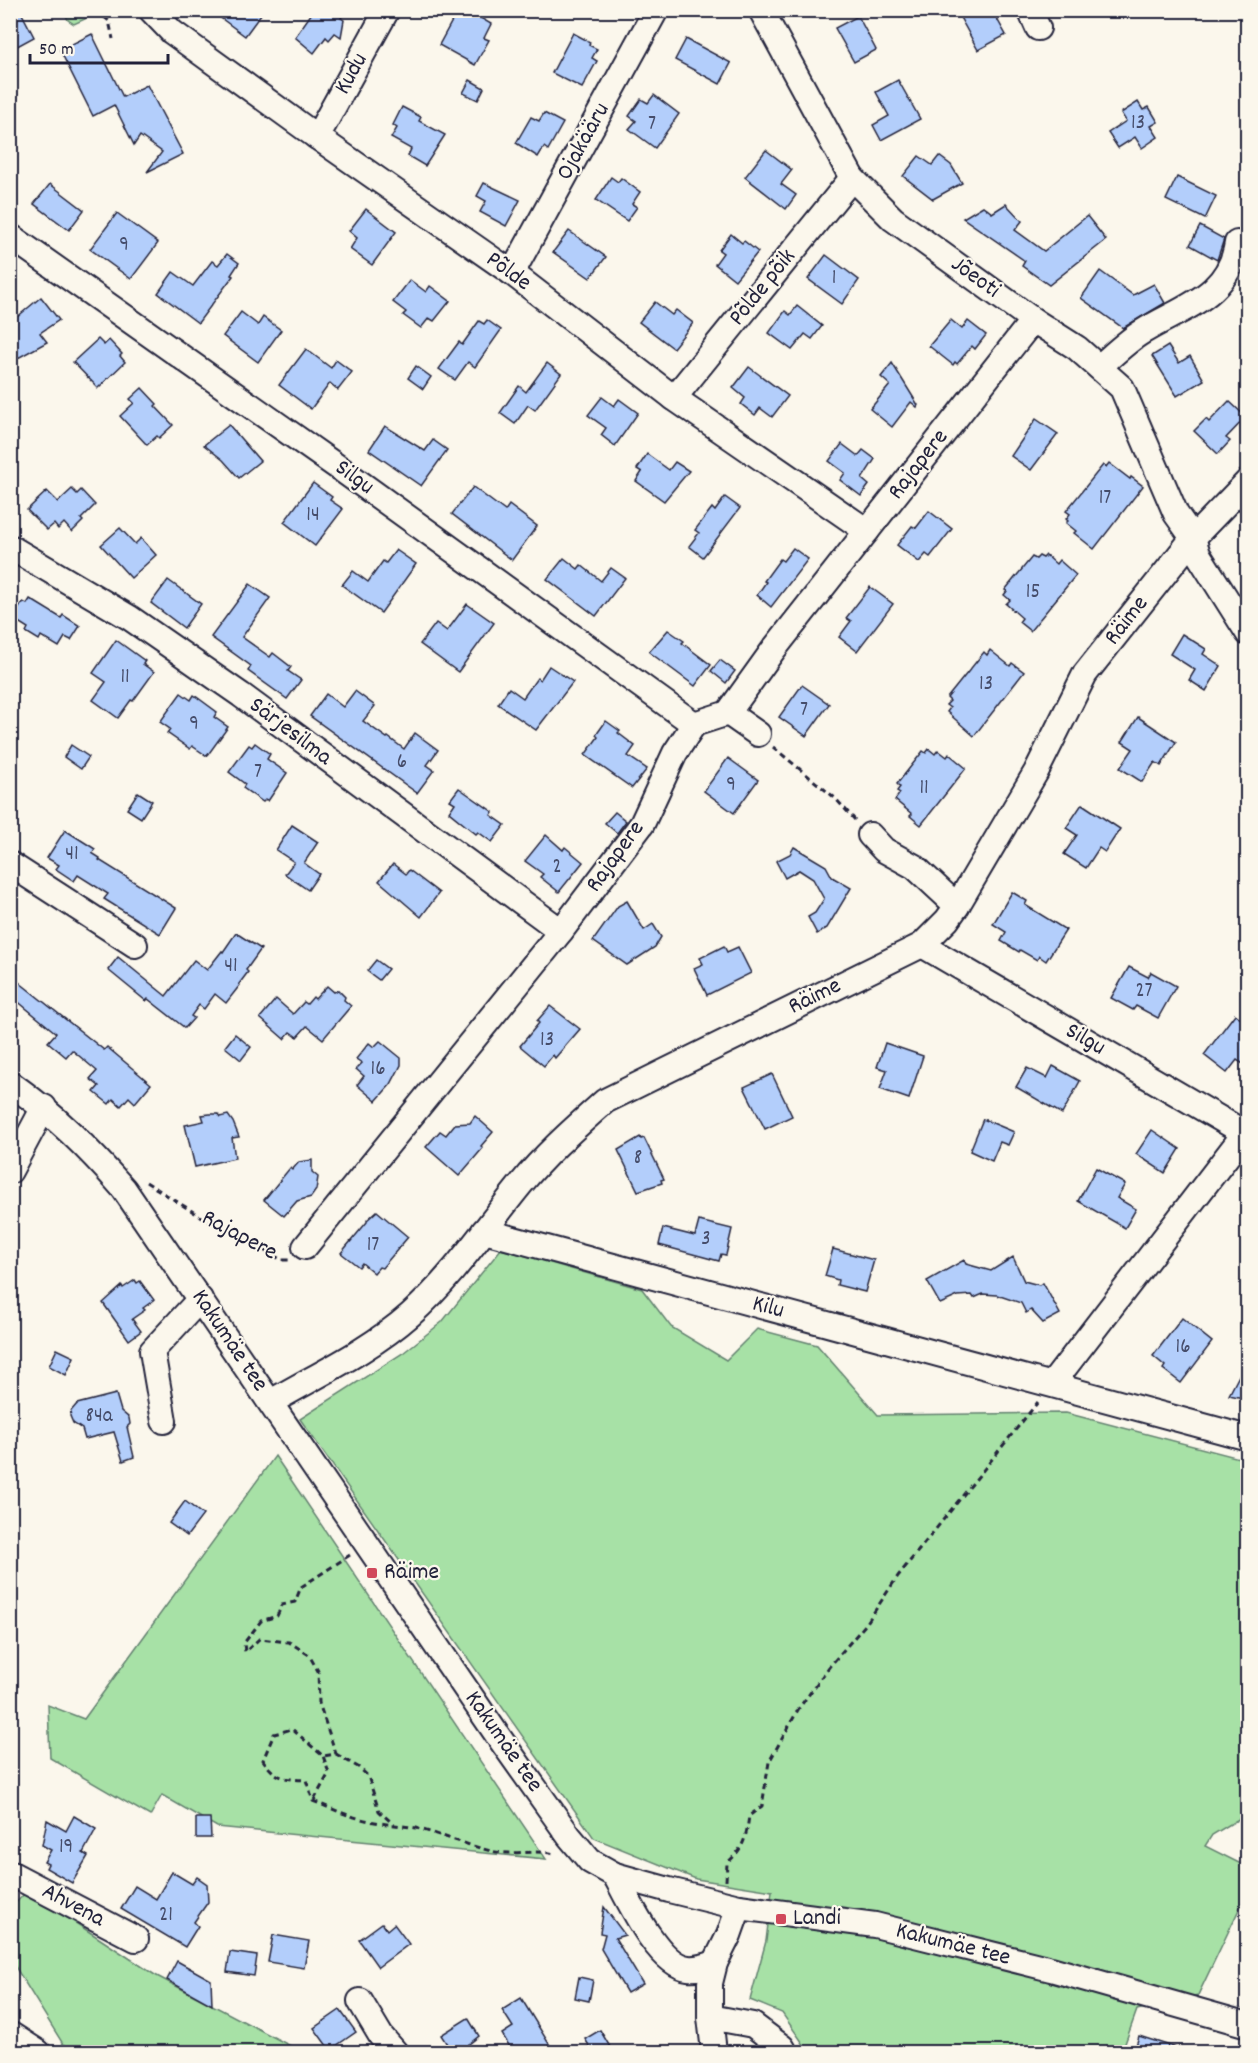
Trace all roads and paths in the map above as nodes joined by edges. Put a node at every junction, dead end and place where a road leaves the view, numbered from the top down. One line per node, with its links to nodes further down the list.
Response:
1 (96, 10): 6 (path)
2 (151, 10): 7 (street, Põlde)
3 (387, 10): 7 (street, Kudu)
4 (656, 10): 11 (street, Ojakääru)
5 (761, 10): 8 (street, Jõeoti)
6 (113, 39)
7 (317, 137): 11 (street, Põlde)
8 (852, 178): 12 (street, Jõeoti); 14 (street, Põlde põik)
9 (1237, 243): 13 (street)
10 (14, 245): 21 (street, Silgu)
11 (512, 273): 14 (street, Põlde)
12 (1033, 320): 13 (street, Jõeoti); 16 (street, Rajapere)
13 (1098, 367): 17 (street, Jõeoti)
14 (674, 398): 16 (street, Põlde)
15 (1248, 481): 17 (street, Räime)
16 (867, 531): 20 (street, Rajapere)
17 (1193, 538): 19 (street, Jõeoti); 25 (street, Räime)
18 (10, 547): 26 (street, Särjesilma)
19 (1248, 633)
20 (728, 713): 21 (street); 22 (street)
21 (694, 724): 26 (street, Rajapere)
22 (758, 734): 23 (path)
23 (870, 835): 25 (street)
24 (10, 864): 27 (street)
25 (957, 906): 28 (street, Räime)
26 (561, 931): 35 (street, Rajapere)
27 (135, 945)
28 (922, 945): 31 (street, Silgu); 34 (street, Räime)
29 (10, 1083): 30 (street, Kakumäe tee)
30 (44, 1107): 32 (street); 36 (street, Kakumäe tee)
31 (1247, 1133): 37 (street)
32 (10, 1172)
33 (142, 1179): 35 (path, Rajapere)
34 (484, 1231): 37 (street, Kilu); 38 (street, Räime)
35 (305, 1247)
36 (200, 1299): 38 (street, Kakumäe tee); 39 (street)
37 (1052, 1384): 40 (street, Kilu); 49 (path)
38 (271, 1402): 48 (street, Kakumäe tee)
39 (164, 1421)
40 (1248, 1438)
41 (356, 1551): 42 (path)
42 (336, 1754): 43 (path); 45 (path)
43 (323, 1756): 44 (path); 44 (path)
44 (314, 1801): 45 (path)
45 (393, 1823): 46 (path)
46 (561, 1855)
47 (10, 1873): 50 (street, Ahvena)
48 (615, 1875): 49 (street, Kakumäe tee); 51 (street)
49 (733, 1905): 51 (street); 54 (street, Kakumäe tee)
50 (136, 1939)
51 (715, 1963): 53 (street)
52 (360, 2001): 57 (street)
53 (710, 2017): 58 (street); 59 (street)
54 (1248, 2025)
55 (10, 2034): 56 (street)
56 (38, 2052)
57 (395, 2052)
58 (714, 2052)
59 (785, 2052)

